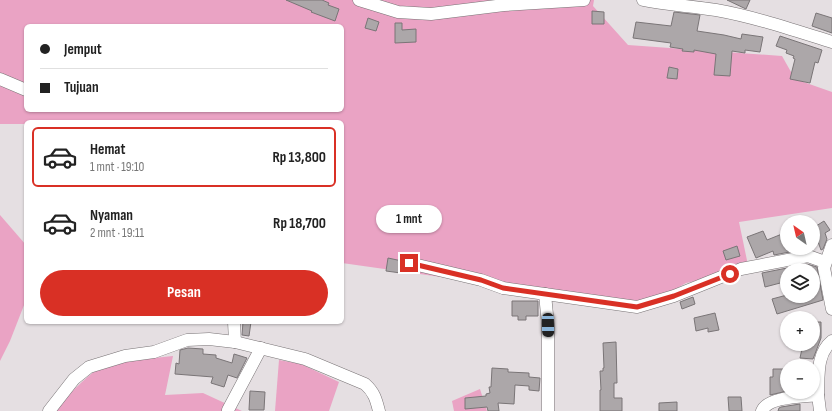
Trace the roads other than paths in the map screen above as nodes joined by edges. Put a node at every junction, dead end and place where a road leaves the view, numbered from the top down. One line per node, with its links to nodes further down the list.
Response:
1 (359, 0): 2 (street)
2 (584, 0)
3 (643, 0): 4 (street)
4 (660, 2): 5 (street)
5 (832, 42)
6 (0, 79): 7 (street)
7 (24, 89)
8 (832, 245): 9 (street)
9 (825, 262): 11 (street); 12 (street)
10 (409, 263): 11 (street)
11 (545, 294): 23 (street)
12 (832, 309)
13 (234, 324): 15 (street)
14 (832, 341): 17 (street)
15 (235, 342): 16 (street); 21 (street)
16 (261, 348): 20 (street); 22 (street)
17 (820, 368)
18 (783, 399): 24 (street)
19 (818, 399): 25 (street)
20 (228, 410)
21 (49, 411)
22 (379, 411)
23 (548, 411)
24 (762, 411)
25 (820, 411)

